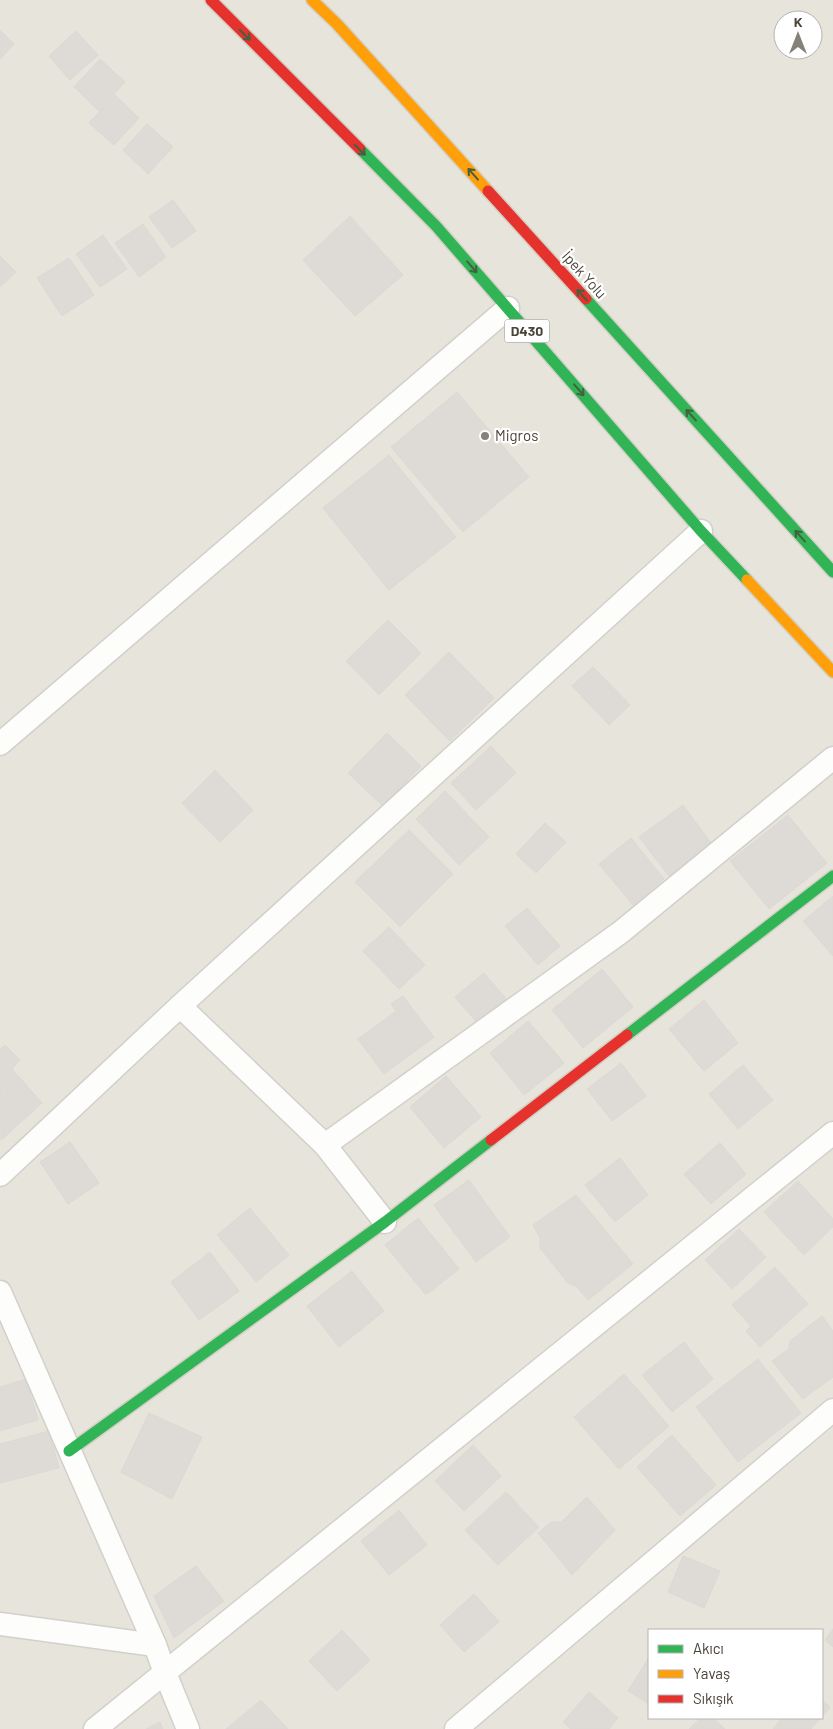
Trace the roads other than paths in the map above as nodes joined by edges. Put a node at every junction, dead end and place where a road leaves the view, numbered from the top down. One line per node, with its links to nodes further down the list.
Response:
1 (211, 0): 3 (main road, D430, one-way to 3)
2 (312, 0): 5 (main road, İpek Yolu, one-way to 2)
3 (508, 308): 4 (main road, D430, one-way to 4); 7 (street)
4 (701, 531): 6 (main road, D430); 10 (street)
5 (833, 572)
6 (833, 672)
7 (0, 744)
8 (833, 758): 12 (street)
9 (833, 876): 14 (main road)
10 (180, 1006): 12 (street); 13 (street)
11 (833, 1133): 20 (street)
12 (325, 1145): 14 (street)
13 (0, 1175)
14 (385, 1222): 17 (main road)
15 (0, 1292): 17 (street)
16 (833, 1410): 23 (street)
17 (69, 1451): 19 (street)
18 (0, 1624): 19 (street)
19 (155, 1645): 20 (street)
20 (165, 1673): 21 (street); 22 (street)
21 (95, 1729)
22 (188, 1729)
23 (456, 1729)

